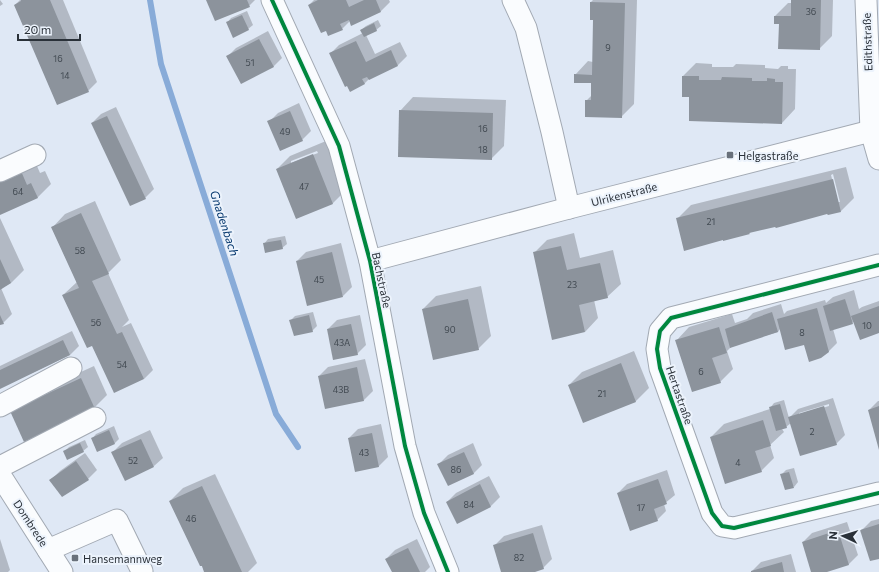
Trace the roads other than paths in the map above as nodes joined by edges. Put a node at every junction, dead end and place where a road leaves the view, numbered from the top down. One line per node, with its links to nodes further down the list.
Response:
1 (272, 0): 9 (street, Bachstraße)
2 (513, 0): 8 (street)
3 (866, 0): 4 (street, Edithstraße)
4 (875, 130): 6 (street, Edithstraße); 8 (street, Ulrikenstraße)
5 (35, 155): 7 (street)
6 (879, 159)
7 (0, 172)
8 (569, 208): 9 (street, Ulrikenstraße)
9 (370, 261): 20 (street, Bachstraße)
10 (879, 265): 16 (street, Hertastraße)
11 (71, 368): 12 (street)
12 (0, 406)
13 (95, 418): 14 (street)
14 (0, 467)
15 (0, 475): 17 (street, Dombrede)
16 (879, 493)
17 (48, 550): 18 (street); 19 (street, Dombrede)
18 (142, 571)
19 (62, 572)
20 (448, 572)

